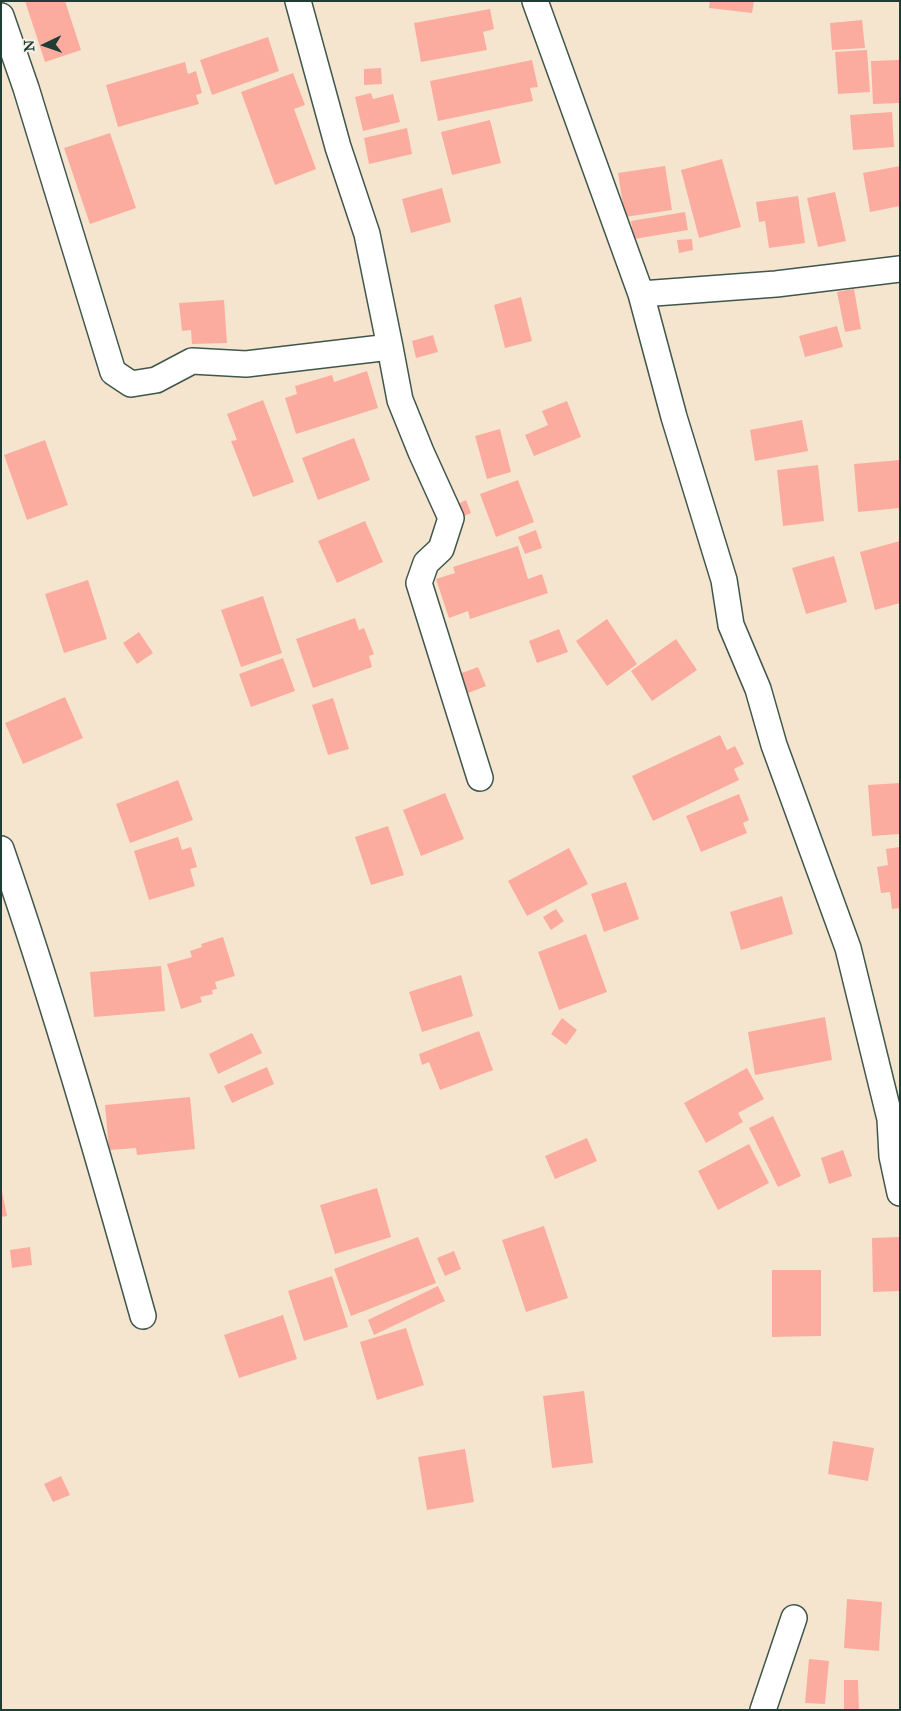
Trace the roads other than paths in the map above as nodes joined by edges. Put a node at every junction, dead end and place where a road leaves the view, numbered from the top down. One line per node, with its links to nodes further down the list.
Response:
1 (298, 1): 6 (street)
2 (535, 1): 5 (street)
3 (1, 16): 6 (street)
4 (900, 269): 5 (street)
5 (641, 294): 9 (street)
6 (390, 347): 7 (street)
7 (480, 778)
8 (1, 849): 10 (street)
9 (900, 1193)
10 (143, 1316)
11 (794, 1618): 12 (street)
12 (763, 1710)

